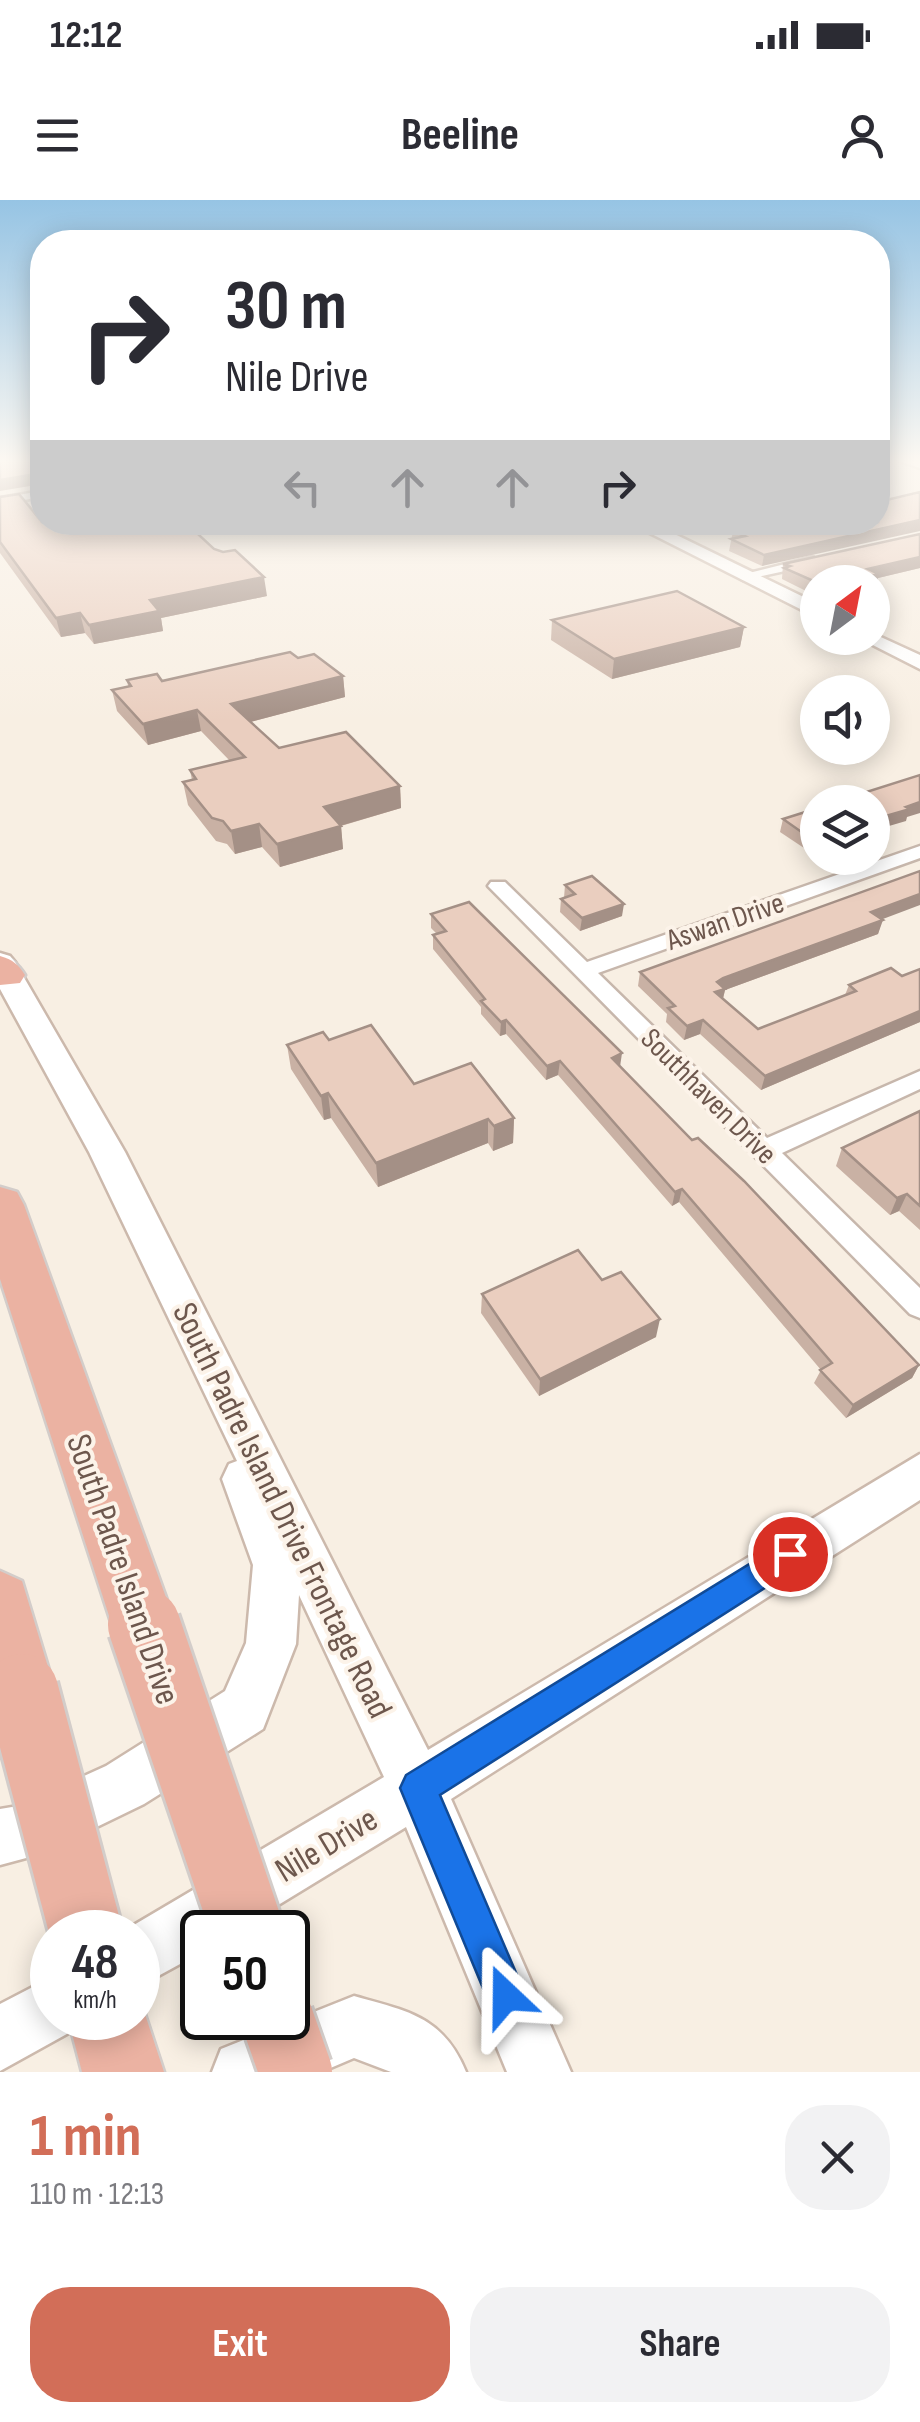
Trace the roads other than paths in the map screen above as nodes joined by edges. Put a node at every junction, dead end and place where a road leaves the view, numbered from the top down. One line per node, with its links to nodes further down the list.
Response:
1 (687, 547): 3 (main road)
2 (832, 556): 3 (street)
3 (744, 576): 4 (main road)
4 (800, 603)
5 (890, 648): 6 (main road)
6 (920, 662)
7 (920, 852): 10 (street, Aswan Drive)
8 (498, 886): 10 (street, Southhaven Drive)
9 (2, 968): 15 (main road, South Padre Island Drive Frontage Road)
10 (586, 970): 12 (street, Southhaven Drive)
11 (920, 1079): 12 (street)
12 (763, 1150): 14 (street, Southhaven Drive)
13 (0, 1205): 21 (highway, South Padre Island Drive, bridge)
14 (920, 1306)
15 (211, 1361): 18 (main road, South Padre Island Drive Frontage Road); 19 (main road)
16 (920, 1475): 18 (main road, Nile Drive)
17 (0, 1603): 20 (highway, bridge)
18 (418, 1788): 22 (main road, Nile Drive); 31 (main road, South Padre Island Drive Frontage Road)
19 (0, 1837)
20 (80, 1910)
21 (241, 1910)
22 (160, 1944)
23 (30, 2022): 24 (main road)
24 (0, 2040)
25 (114, 2040): 27 (highway)
26 (285, 2040): 29 (highway, bridge)
27 (122, 2072)
28 (244, 2072): 30 (main road)
29 (296, 2072)
30 (434, 2072)
31 (538, 2072)

